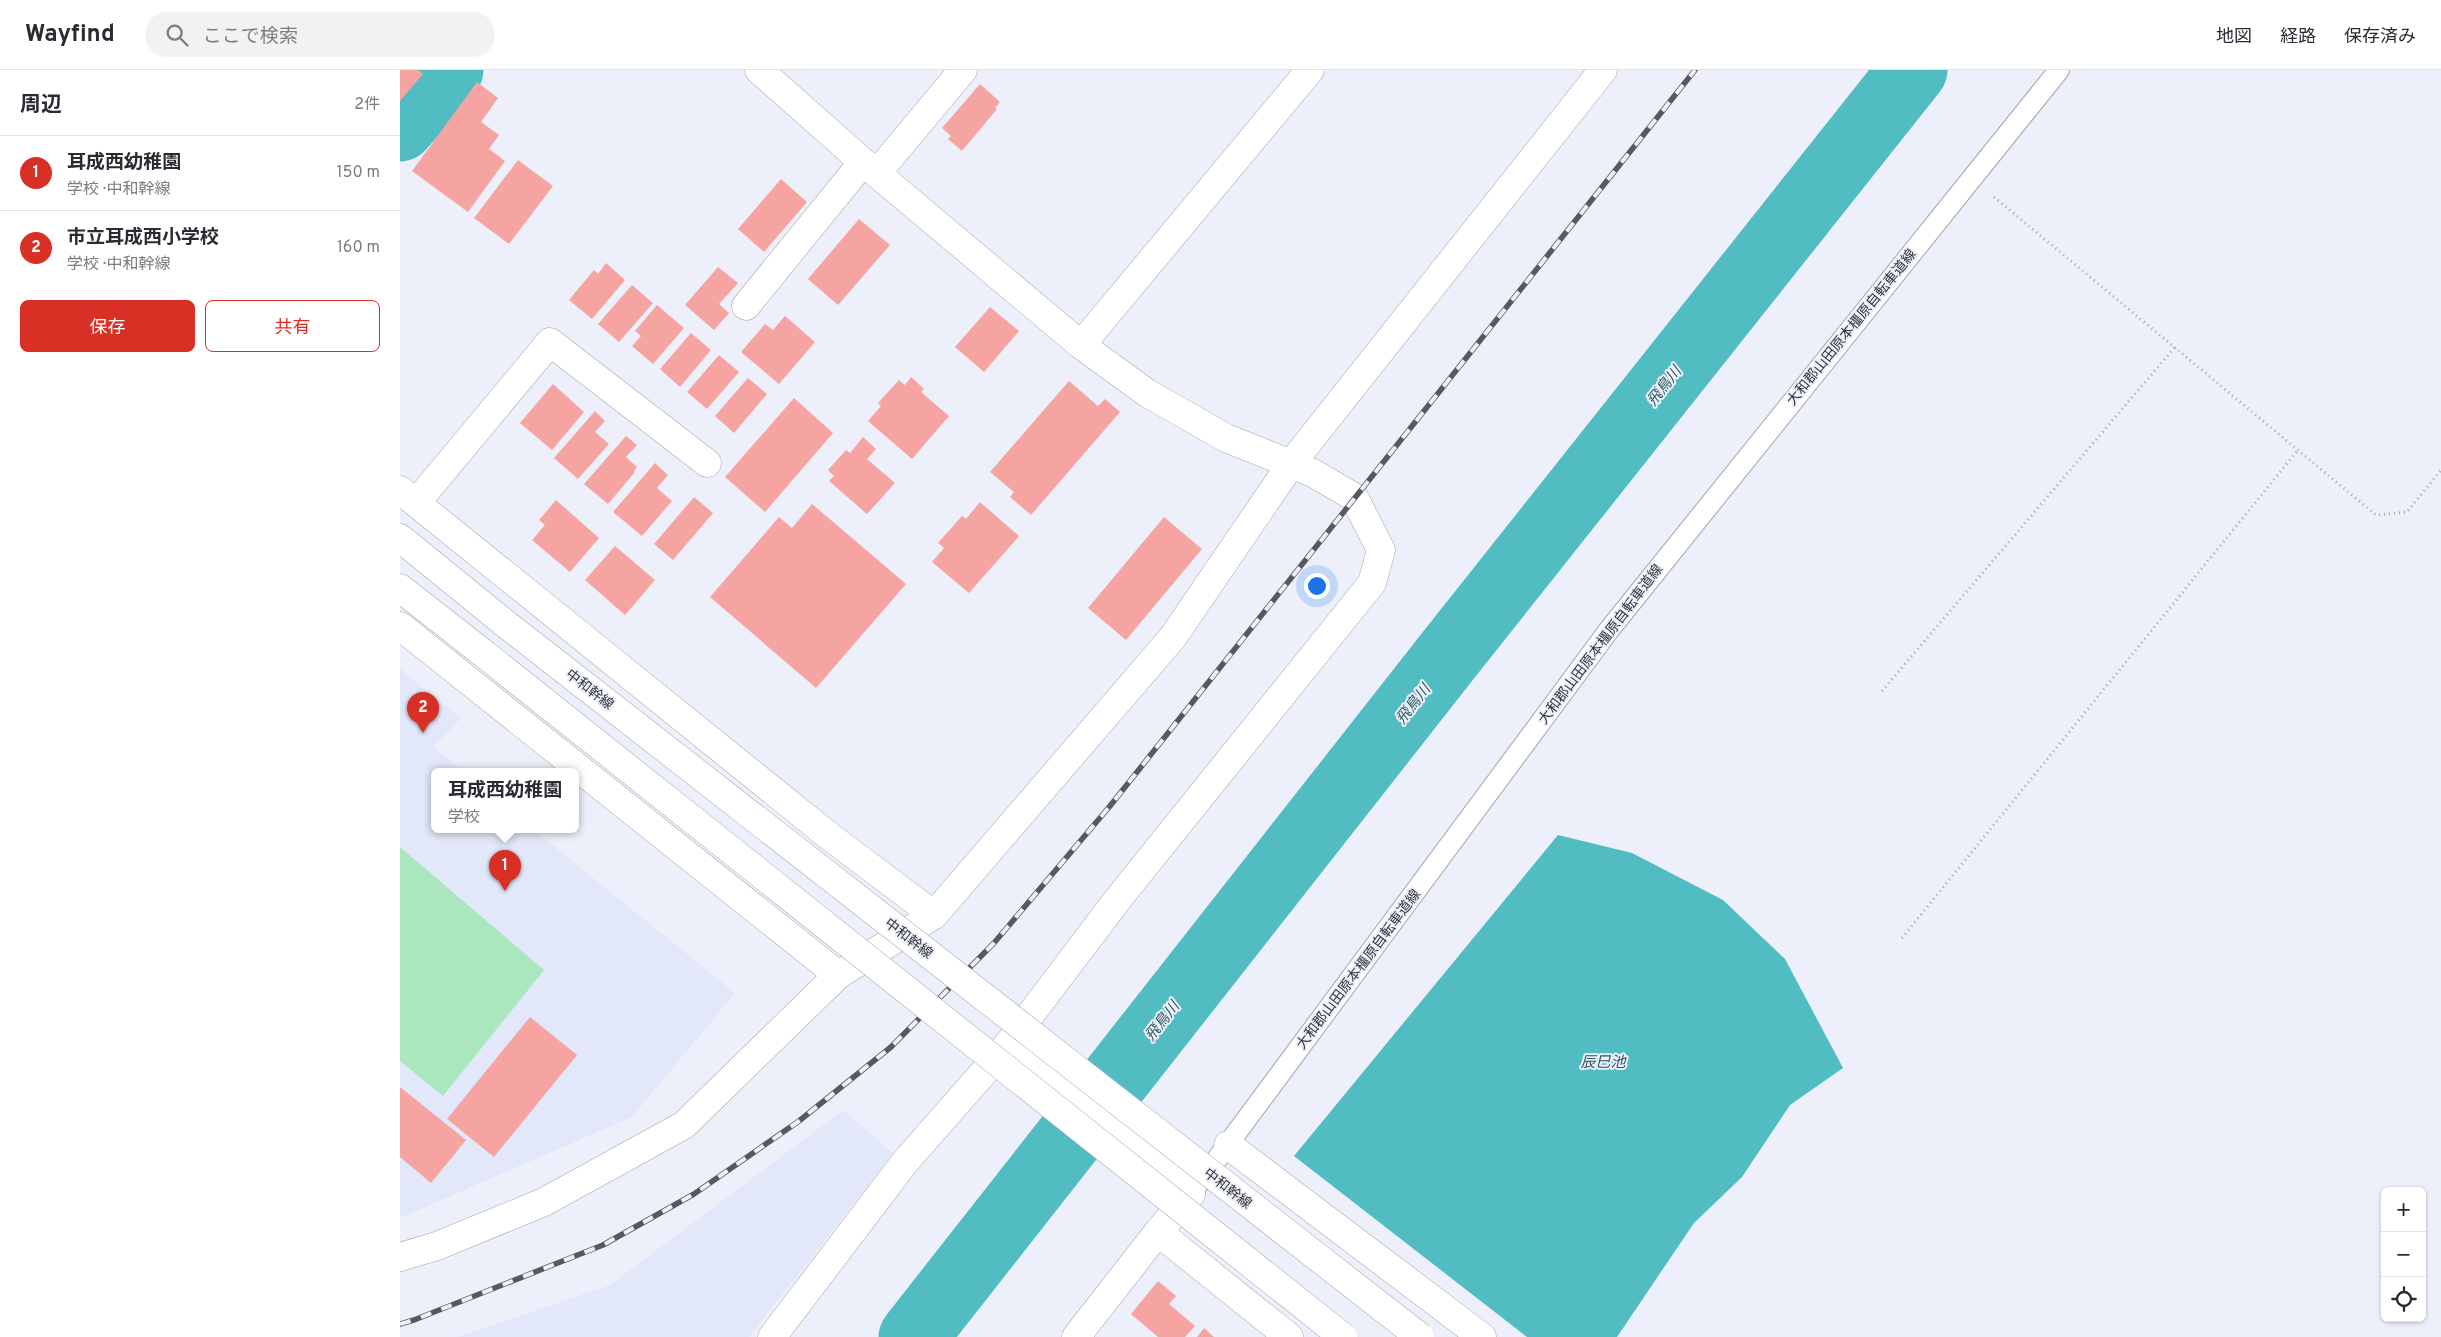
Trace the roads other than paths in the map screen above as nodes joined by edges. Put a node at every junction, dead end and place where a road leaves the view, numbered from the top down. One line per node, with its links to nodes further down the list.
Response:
1 (759, 70): 6 (street)
2 (963, 70): 6 (street)
3 (1310, 70): 8 (street)
4 (1603, 70): 10 (street)
5 (2059, 70): 20 (lane, 大和郡山田原本橿原自転車道線)
6 (870, 168): 7 (street); 8 (street)
7 (746, 306)
8 (1081, 345): 10 (street)
9 (707, 463): 11 (street)
10 (1291, 464): 17 (street); 19 (street)
11 (408, 496): 17 (street)
12 (400, 538): 28 (street, 中和幹線, bridge)
13 (400, 588): 27 (street, bridge)
14 (400, 626): 16 (street)
15 (579, 768): 18 (street)
16 (579, 768)
17 (934, 915): 18 (street)
18 (838, 974): 23 (street)
19 (1006, 1047): 21 (street); 24 (street)
20 (1228, 1145): 21 (lane, 大和郡山田原本橿原自転車道線); 29 (street)
21 (1191, 1194): 22 (street, 大和郡山田原本橿原自転車道線)
22 (1158, 1232): 25 (street, 大和郡山田原本橿原自転車道線); 26 (street)
23 (400, 1257)
24 (772, 1337)
25 (1076, 1337)
26 (1289, 1337)
27 (1343, 1337)
28 (1420, 1337)
29 (1482, 1337)

